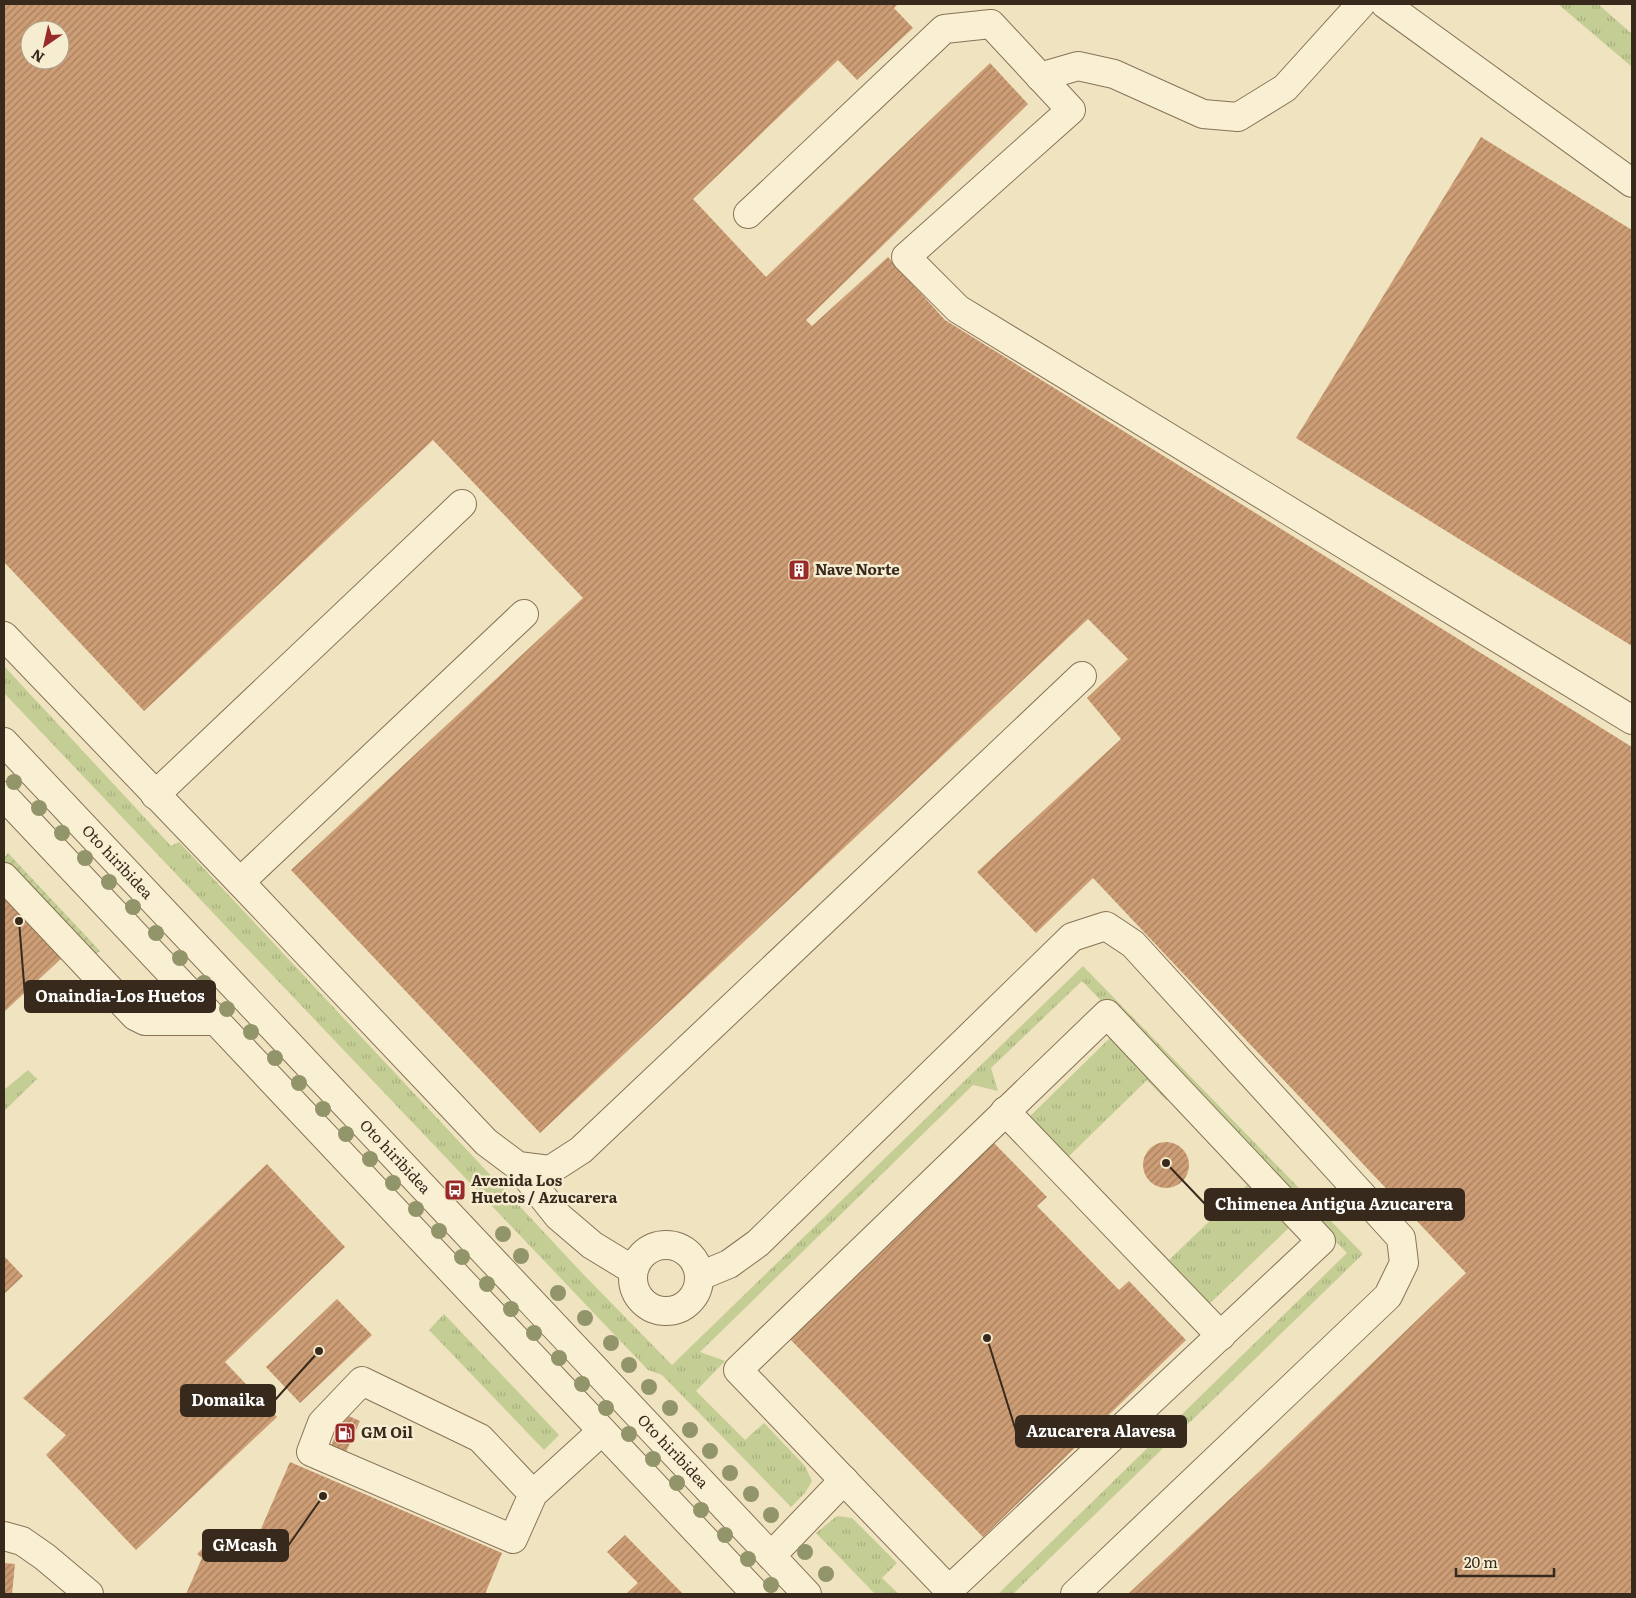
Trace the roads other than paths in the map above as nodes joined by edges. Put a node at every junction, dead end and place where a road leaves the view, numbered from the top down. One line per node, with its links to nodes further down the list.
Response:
1 (1361, 4): 3 (street)
2 (1385, 4): 4 (street)
3 (1040, 77): 5 (street); 10 (street)
4 (1632, 183)
5 (748, 214)
6 (462, 504): 12 (street)
7 (524, 614): 15 (street)
8 (4, 636): 12 (street)
9 (1082, 676): 18 (street)
10 (1632, 720)
11 (4, 742): 26 (street, Oto hiribidea)
12 (155, 795): 15 (street)
13 (4, 796): 16 (street)
14 (4, 877): 16 (street)
15 (240, 882): 18 (street)
16 (215, 1021): 22 (street)
17 (1005, 1111): 21 (street); 21 (street); 23 (street)
18 (518, 1166): 19 (street)
19 (633, 1270): 20 (street); 20 (street)
20 (700, 1276): 30 (street)
21 (1221, 1336): 23 (street)
22 (602, 1431): 24 (street); 28 (street)
23 (844, 1480): 26 (street)
24 (533, 1494): 24 (street)
25 (4, 1536): 27 (street)
26 (771, 1556): 29 (street, Oto hiribidea)
27 (90, 1594)
28 (756, 1594)
29 (807, 1594)
30 (1076, 1594)

